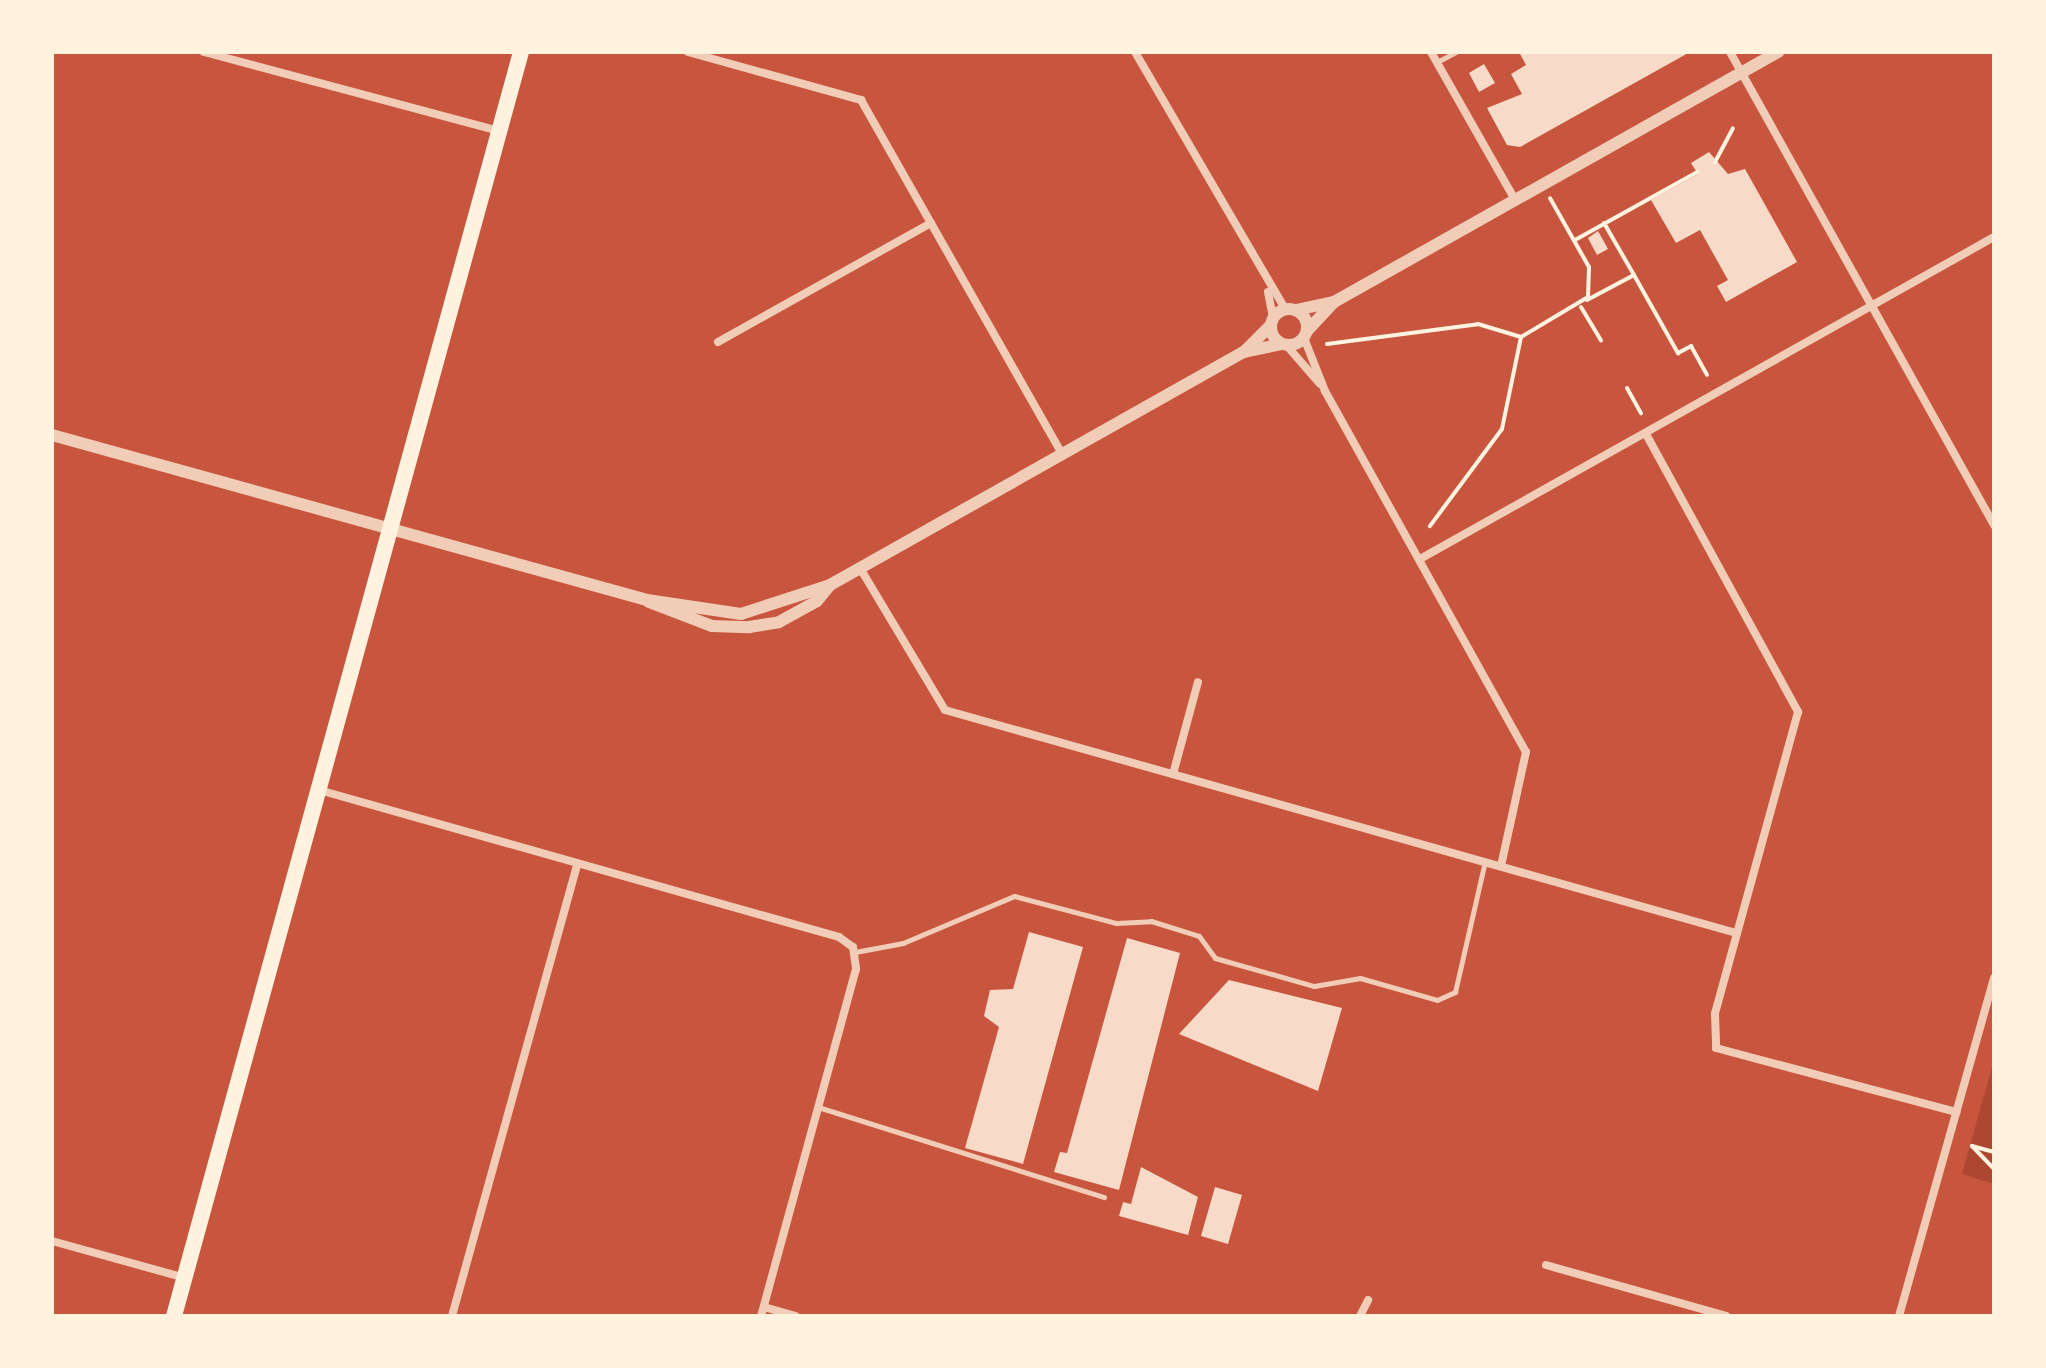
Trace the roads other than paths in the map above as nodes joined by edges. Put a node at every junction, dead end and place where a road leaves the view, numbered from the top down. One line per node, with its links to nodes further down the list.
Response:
1 (204, 52): 11 (street)
2 (521, 52): 11 (main road)
3 (688, 52): 13 (street)
4 (1135, 52): 15 (street)
5 (1431, 52): 9 (street)
6 (1456, 52): 9 (lane)
7 (1730, 52): 10 (street)
8 (1778, 52): 10 (street)
9 (1437, 62): 12 (street)
10 (1741, 73): 12 (street); 17 (street)
11 (499, 131): 29 (main road)
12 (1515, 200): 16 (street)
13 (931, 223): 21 (street); 27 (street)
14 (1994, 237): 17 (street)
15 (1267, 287): 18 (street); 19 (street)
16 (1334, 302): 18 (street); 20 (street)
17 (1872, 305): 25 (street); 28 (street)
18 (1291, 310): 19 (street); 20 (street)
19 (1272, 321): 22 (street); 23 (street)
20 (1305, 335): 22 (street); 24 (street)
21 (718, 342)
22 (1284, 345): 23 (street); 24 (street)
23 (1244, 352): 27 (street)
24 (1325, 391): 30 (street)
25 (1646, 434): 30 (street); 38 (street)
26 (52, 435): 29 (street)
27 (1062, 454): 31 (street)
28 (1994, 525)
29 (391, 529): 31 (street); 34 (main road)
30 (1420, 559): 37 (street)
31 (860, 568): 33 (street)
32 (1198, 682): 33 (street)
33 (1173, 774): 35 (street)
34 (319, 790): 36 (street); 46 (main road)
35 (1485, 861): 37 (street); 39 (lane)
36 (577, 864): 39 (street); 50 (street)
37 (1501, 866): 38 (street)
38 (1736, 933): 42 (street)
39 (855, 952): 41 (street)
40 (1994, 978): 42 (street)
41 (817, 1106): 43 (lane); 48 (street)
42 (1957, 1112): 54 (street)
43 (1104, 1197)
44 (52, 1241): 46 (street)
45 (1546, 1265): 53 (street)
46 (185, 1278): 49 (main road)
47 (1368, 1300): 52 (street)
48 (762, 1311): 51 (street)
49 (174, 1316)
50 (452, 1316)
51 (796, 1316)
52 (1360, 1316)
53 (1726, 1316)
54 (1899, 1316)

